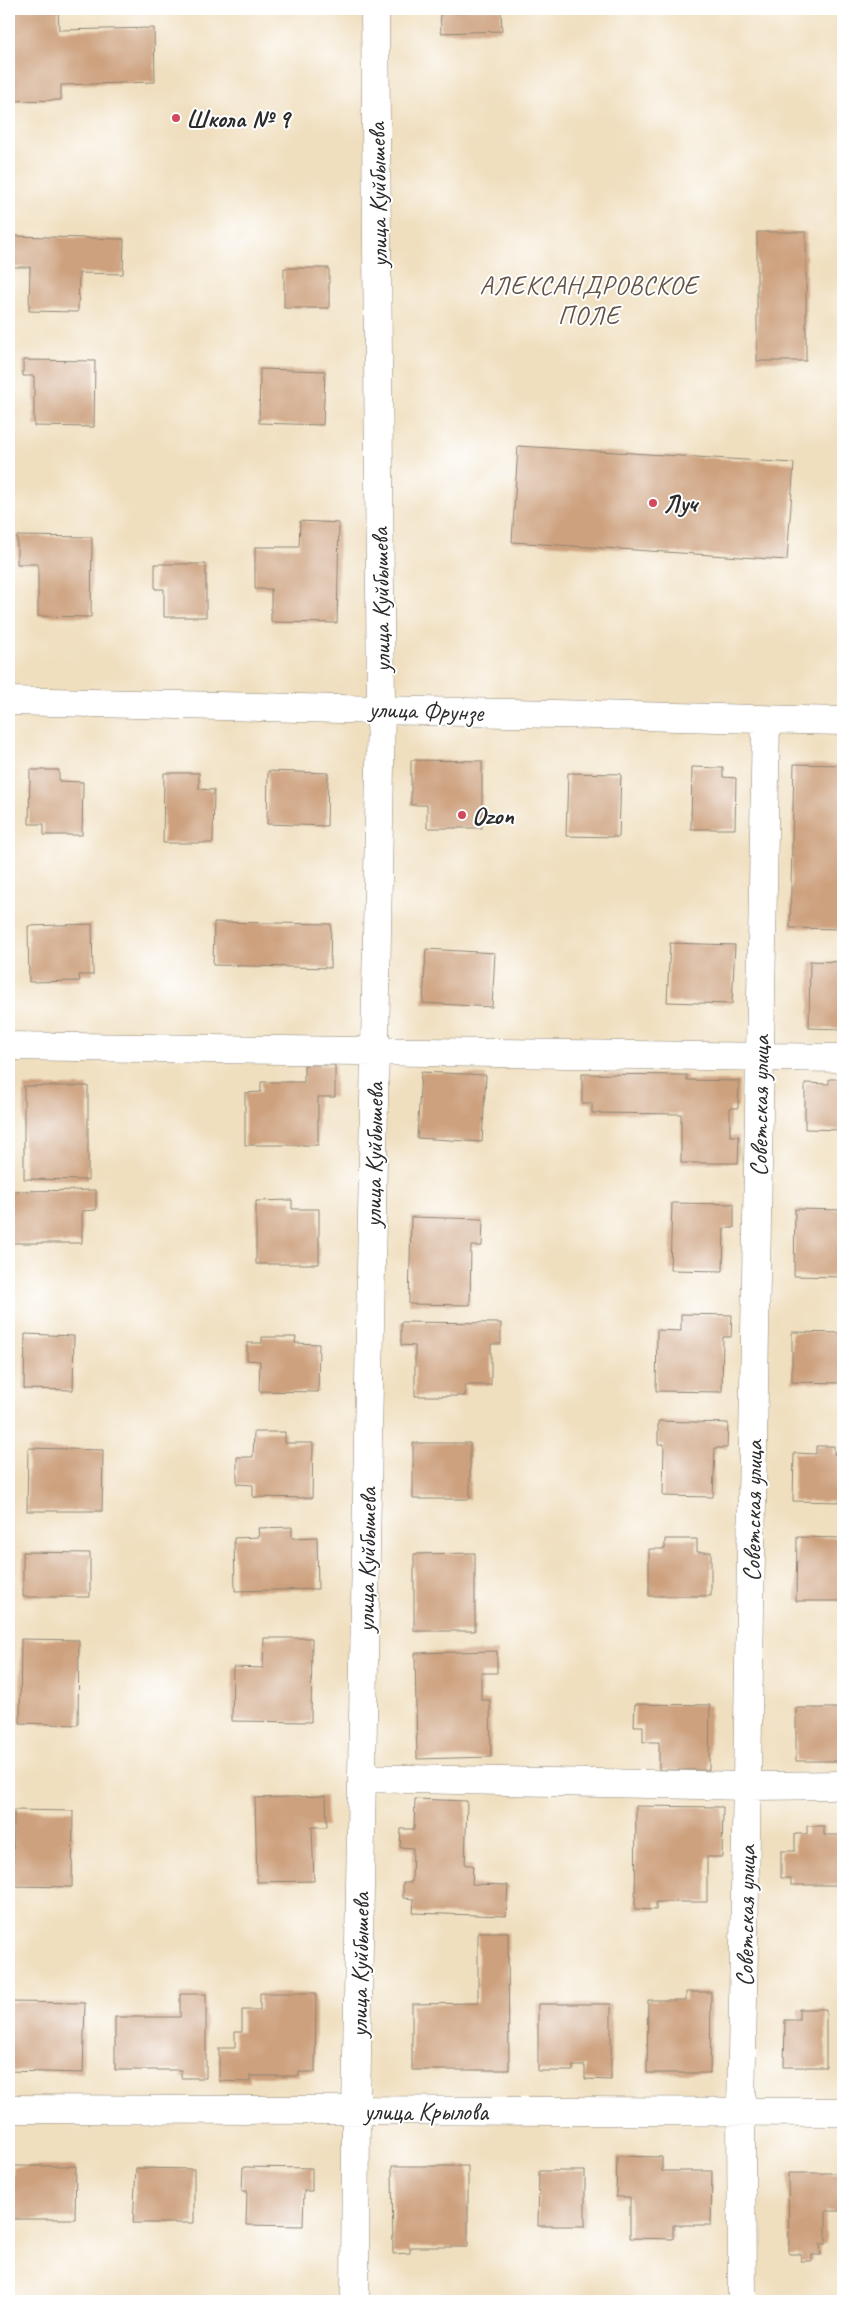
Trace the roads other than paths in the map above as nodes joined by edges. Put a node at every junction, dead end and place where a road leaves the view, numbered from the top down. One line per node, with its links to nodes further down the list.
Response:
1 (375, 9): 3 (street, улица Куйбышева)
2 (9, 700): 3 (street, улица Фрунзе)
3 (381, 709): 4 (street, улица Фрунзе); 7 (street, улица Куйбышева)
4 (766, 720): 5 (street, улица Фрунзе); 8 (street, Советская улица)
5 (843, 721)
6 (9, 1046): 7 (street)
7 (375, 1050): 8 (street); 10 (street, улица Куйбышева)
8 (760, 1056): 9 (street); 12 (street, Советская улица)
9 (843, 1058)
10 (362, 1778): 12 (street); 14 (street, улица Куйбышева)
11 (843, 1785): 12 (street)
12 (747, 1786): 15 (street, Советская улица)
13 (9, 2108): 14 (street, улица Крылова)
14 (356, 2111): 15 (street, улица Крылова); 17 (street, улица Куйбышева)
15 (742, 2111): 16 (street, улица Крылова); 18 (street, Советская улица)
16 (843, 2112)
17 (355, 2301)
18 (742, 2301)

